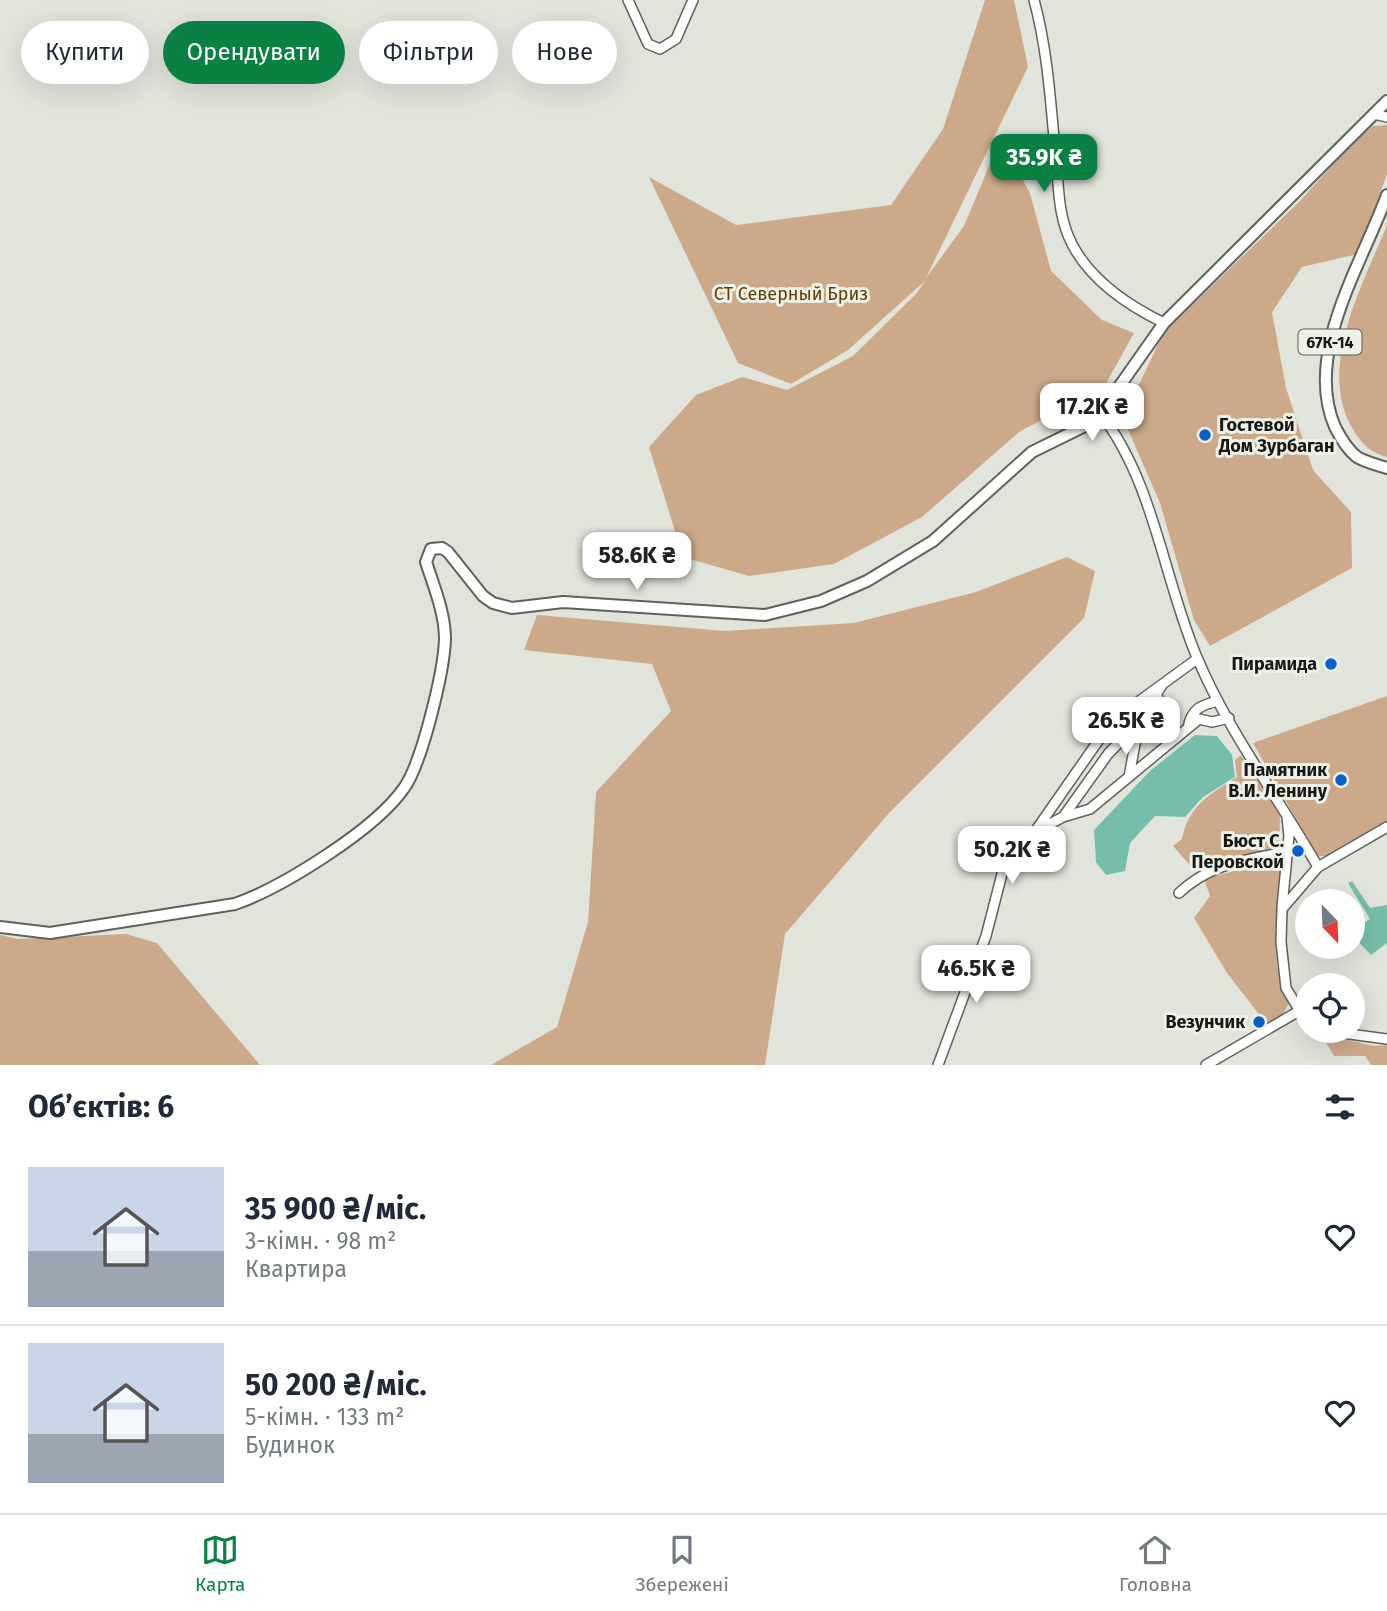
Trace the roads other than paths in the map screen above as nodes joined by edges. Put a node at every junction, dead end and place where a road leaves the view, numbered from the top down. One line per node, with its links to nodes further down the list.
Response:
1 (628, 0): 2 (street)
2 (693, 0)
3 (1034, 0): 8 (street)
4 (1387, 101): 5 (main road)
5 (1374, 114): 6 (street); 8 (main road)
6 (1387, 117)
7 (1387, 195): 13 (main road, 67К-14)
8 (1164, 323): 9 (main road)
9 (1115, 395): 10 (main road); 12 (street)
10 (1101, 414): 11 (main road); 12 (street)
11 (1070, 434): 12 (street); 29 (main road)
12 (1117, 434): 14 (street)
13 (1387, 468)
14 (1198, 659): 15 (street); 16 (street)
15 (1163, 684): 18 (street); 24 (street)
16 (1218, 701): 17 (street); 19 (street)
17 (1229, 718): 19 (street); 21 (street)
18 (1139, 722): 20 (street); 22 (street)
19 (1188, 728): 20 (street)
20 (1129, 777): 22 (street)
21 (1286, 811): 25 (street); 26 (street)
22 (1063, 817): 24 (street)
23 (1387, 827): 26 (street)
24 (1034, 833): 34 (street)
25 (1288, 851): 27 (street); 28 (street)
26 (1318, 867): 28 (street)
27 (1180, 893)
28 (1282, 909): 30 (street)
29 (0, 927)
30 (1295, 1004)
31 (1295, 1013): 35 (street)
32 (1365, 1038): 33 (street)
33 (1387, 1039)
34 (938, 1065)
35 (1206, 1065)

